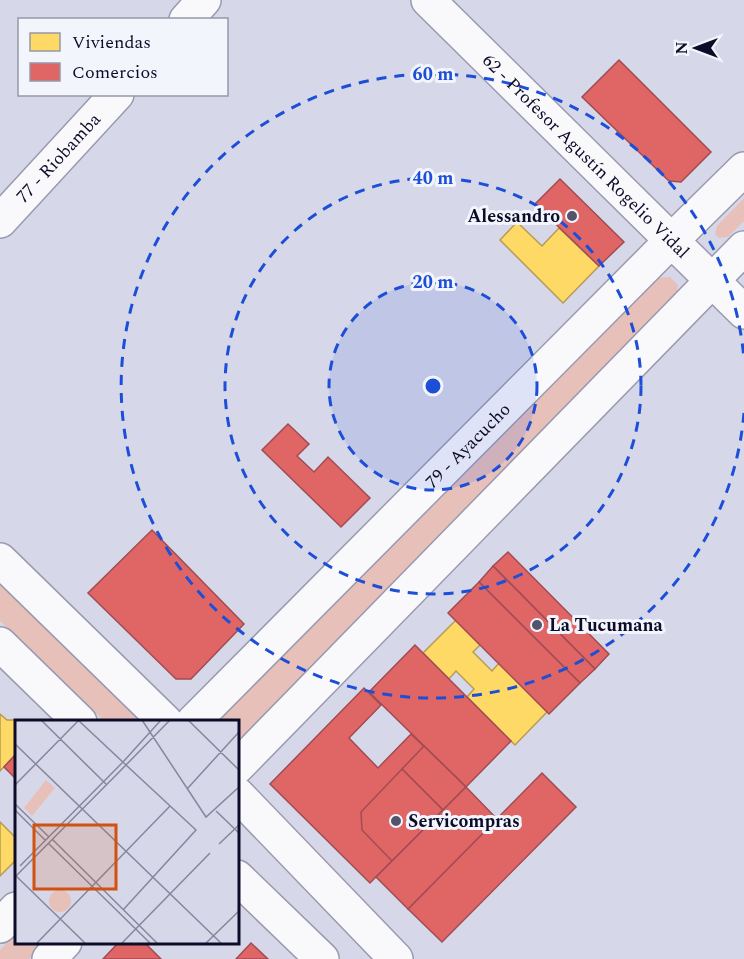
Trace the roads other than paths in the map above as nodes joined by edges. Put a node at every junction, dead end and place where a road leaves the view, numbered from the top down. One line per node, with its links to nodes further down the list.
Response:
1 (204, 0): 3 (main road)
2 (428, 0): 7 (main road, 62 - Profesor Agustín Rogelio Vidal)
3 (188, 18)
4 (115, 96): 6 (main road, 77 - Riobamba)
5 (744, 169): 7 (main road, 79 - Ayacucho)
6 (0, 221)
7 (671, 241): 9 (main road, 62 - Profesor Agustín Rogelio Vidal); 15 (main road, 79 - Ayacucho)
8 (744, 249): 9 (main road)
9 (712, 281): 10 (main road, 62 - Profesor Agustín Rogelio Vidal); 16 (main road)
10 (744, 312)
11 (0, 560): 14 (main road)
12 (0, 644): 13 (main road)
13 (78, 720)
14 (164, 720)
15 (195, 720)
16 (238, 765)
17 (238, 795): 24 (main road)
18 (238, 878): 23 (main road)
19 (15, 910): 20 (main road)
20 (0, 926)
21 (63, 944): 22 (main road)
22 (49, 959)
23 (322, 959)
24 (396, 959)

